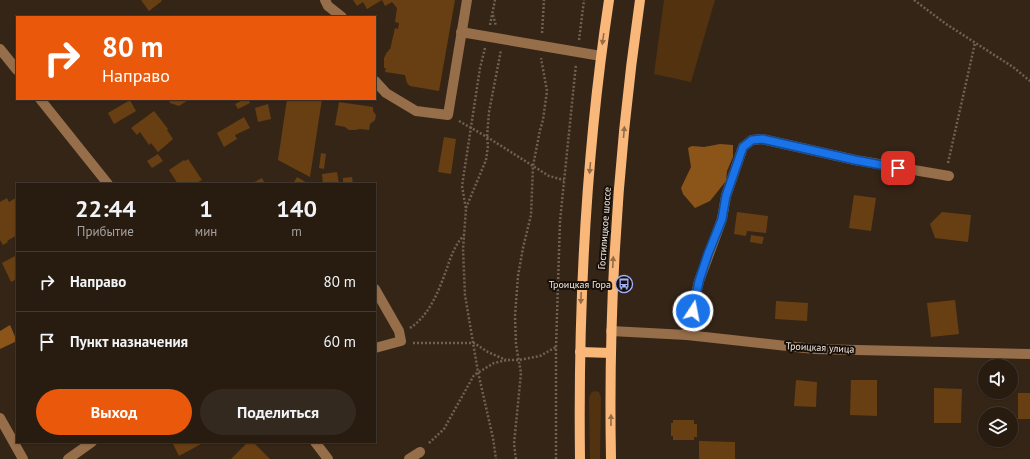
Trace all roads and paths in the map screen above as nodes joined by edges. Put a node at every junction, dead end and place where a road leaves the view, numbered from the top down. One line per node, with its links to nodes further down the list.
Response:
1 (325, 0): 10 (street)
2 (467, 0): 11 (street)
3 (495, 0): 9 (path)
4 (544, 0): 15 (path)
5 (584, 0): 17 (path)
6 (609, 0): 18 (main road, Гостилицкое шоссе, one-way to 18)
7 (640, 0): 33 (main road, Гостилицкое шоссе, one-way to 7)
8 (914, 0): 14 (path)
9 (493, 13): 12 (path); 13 (path)
10 (341, 16)
11 (462, 32): 12 (street); 23 (street)
12 (488, 36): 13 (street); 24 (path)
13 (499, 38): 15 (street); 25 (path)
14 (975, 43): 20 (path); 27 (path)
15 (540, 45): 17 (street); 26 (path)
16 (0, 48): 19 (street)
17 (577, 51): 18 (street); 28 (path)
18 (601, 56): 39 (main road, Гостилицкое шоссе, one-way to 39)
19 (16, 69)
20 (1030, 81)
21 (376, 82): 23 (street)
22 (41, 100): 29 (street)
23 (448, 115): 24 (path)
24 (471, 129): 25 (path); 30 (path)
25 (488, 137): 26 (path); 30 (path)
26 (533, 166): 28 (path); 43 (path)
27 (946, 176): 34 (street)
28 (564, 180): 37 (path)
29 (107, 183)
30 (466, 209): 31 (path)
31 (464, 235): 35 (path); 36 (path)
32 (376, 291): 35 (street)
33 (611, 331): 34 (street, Троицкая улица); 40 (main road, Гостилицкое шоссе)
34 (687, 335): 41 (street, Троицкая улица)
35 (400, 338): 36 (path); 38 (street)
36 (474, 343): 42 (path); 44 (path)
37 (556, 347): 43 (path); 55 (path)
38 (376, 348)
39 (580, 352): 40 (main road); 56 (main road, Гостилицкое шоссе)
40 (611, 353): 57 (main road, Гостилицкое шоссе, one-way to 40)
41 (1030, 354)
42 (506, 360): 43 (path); 44 (path)
43 (519, 360): 54 (path)
44 (478, 372): 48 (path); 53 (path)
45 (0, 418): 49 (street)
46 (91, 443): 50 (street)
47 (316, 443): 51 (street)
48 (420, 452): 52 (street)
49 (23, 459)
50 (68, 459)
51 (328, 459)
52 (409, 459)
53 (496, 459)
54 (516, 459)
55 (556, 459)
56 (580, 459)
57 (611, 459)

